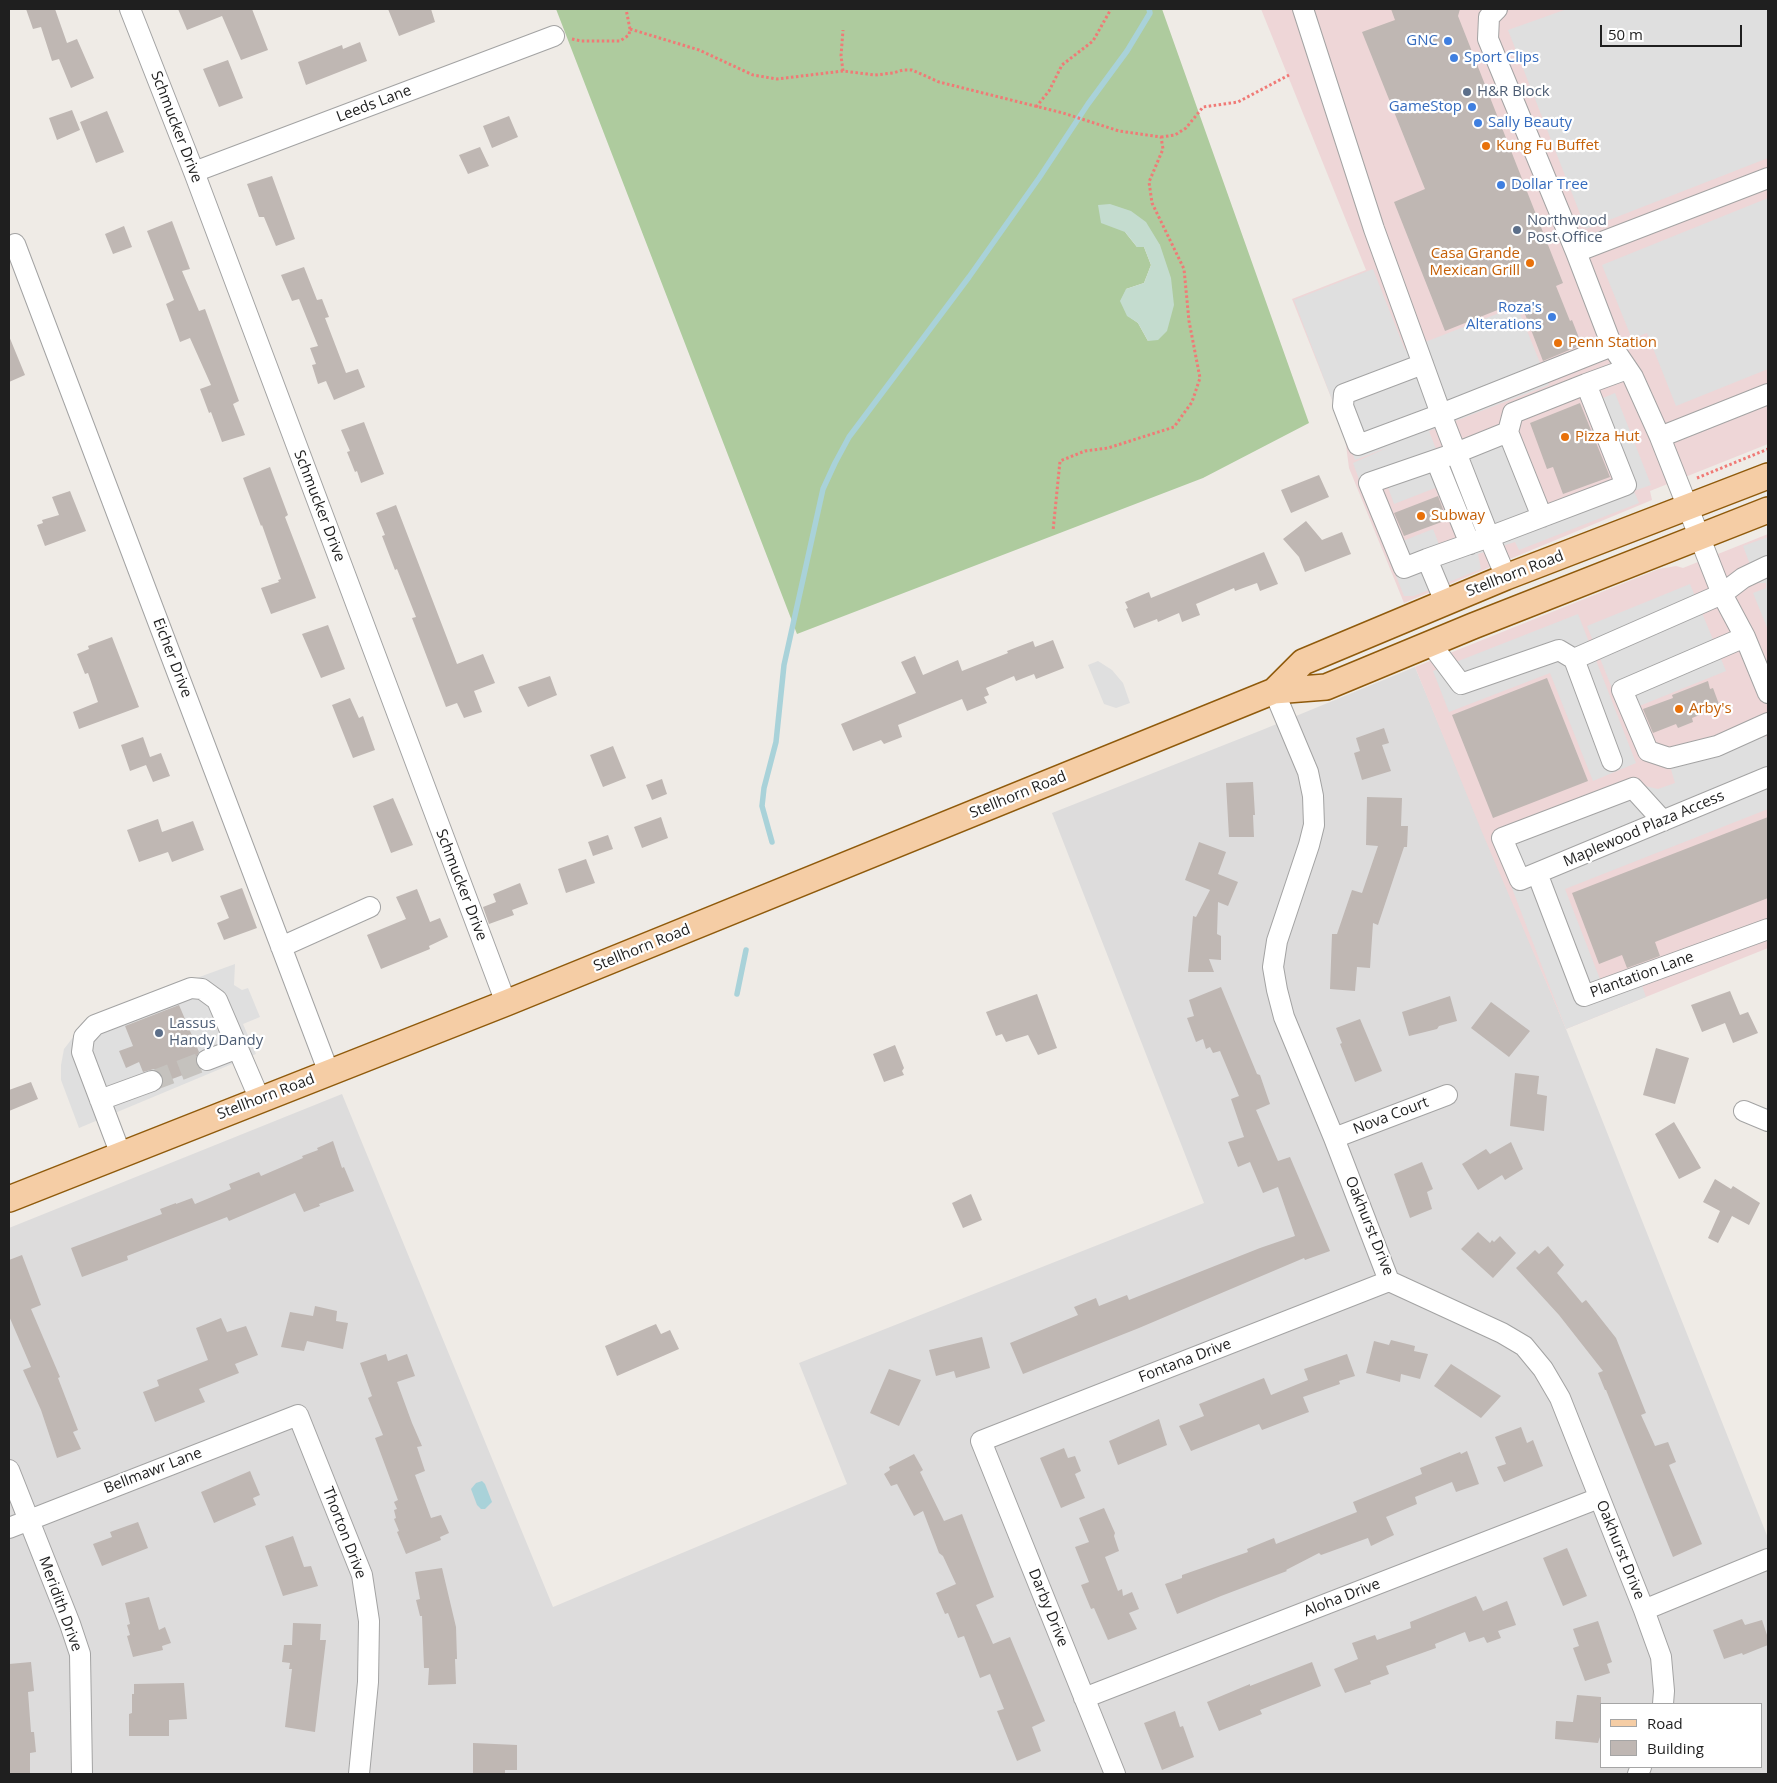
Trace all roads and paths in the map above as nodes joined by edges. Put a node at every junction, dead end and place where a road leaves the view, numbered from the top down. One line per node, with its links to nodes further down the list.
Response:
1 (130, 9): 14 (street, Schmucker Drive)
2 (626, 9): 6 (path)
3 (1111, 9): 12 (path)
4 (1303, 9): 19 (street)
5 (1497, 9): 17 (street)
6 (630, 29): 9 (path); 10 (path)
7 (843, 30): 10 (path)
8 (554, 36): 14 (street, Leeds Lane)
9 (581, 41)
10 (843, 71): 12 (path)
11 (1289, 75): 13 (path)
12 (1036, 107): 13 (path)
13 (1161, 137): 33 (path)
14 (194, 172): 55 (street, Schmucker Drive)
15 (1768, 178): 17 (street)
16 (15, 244): 54 (street, Eicher Drive)
17 (1576, 252): 18 (street)
18 (1612, 346): 20 (street); 23 (street)
19 (1423, 364): 23 (street); 23 (street)
20 (1628, 369): 21 (street); 25 (street)
21 (1586, 384): 24 (street); 32 (street)
22 (1768, 394): 25 (street)
23 (1441, 414): 27 (street)
24 (1508, 432): 27 (street); 32 (street)
25 (1660, 437): 30 (street)
26 (1768, 449): 30 (path)
27 (1456, 453): 28 (street); 34 (street)
28 (1436, 460): 36 (street); 37 (street)
29 (1768, 476): 30 (main road, Stellhorn Road)
30 (1682, 496): 35 (street); 39 (main road, Stellhorn Road)
31 (1768, 510): 35 (main road, Stellhorn Road)
32 (1542, 518): 34 (street)
33 (1053, 531)
34 (1489, 537): 36 (street); 39 (street)
35 (1698, 537): 40 (street); 43 (main road, Stellhorn Road)
36 (1470, 544): 37 (street)
37 (1427, 559): 41 (street)
38 (1768, 566): 40 (street)
39 (1506, 577): 41 (main road, Stellhorn Road)
40 (1722, 594): 42 (street); 44 (street)
41 (1445, 602): 45 (main road, Stellhorn Road)
42 (1745, 637): 46 (street); 47 (street)
43 (1431, 644): 44 (street); 45 (main road, Stellhorn Road)
44 (1574, 659): 48 (street)
45 (1274, 691): 55 (main road, Stellhorn Road); 65 (street, Oakhurst Drive)
46 (1768, 693)
47 (1768, 723)
48 (1612, 761)
49 (1768, 777): 50 (street, Maplewood Plaza Access)
50 (1663, 821): 51 (street, Maplewood Plaza Access); 51 (street)
51 (1528, 876): 53 (street, Plantation Lane)
52 (370, 907): 54 (street)
53 (1768, 929)
54 (281, 947): 58 (street, Eicher Drive)
55 (506, 1003): 58 (main road, Stellhorn Road)
56 (238, 1048): 57 (street); 61 (street); 62 (street)
57 (207, 1060)
58 (329, 1073): 62 (main road, Stellhorn Road)
59 (152, 1081): 61 (street)
60 (1447, 1094): 65 (street, Nova Court)
61 (100, 1100): 66 (street)
62 (260, 1100): 66 (main road, Stellhorn Road)
63 (1744, 1111): 64 (street)
64 (1768, 1120)
65 (1334, 1138): 68 (street, Oakhurst Drive)
66 (121, 1154): 67 (main road, Stellhorn Road)
67 (9, 1199)
68 (1388, 1281): 70 (street, Fontana Drive); 72 (street, Oakhurst Drive)
69 (298, 1415): 73 (street, Bellmawr Lane); 80 (street, Thorton Drive)
70 (981, 1441): 77 (street, Darby Drive)
71 (9, 1470): 73 (street, Meridith Drive)
72 (1599, 1498): 76 (street, Oakhurst Drive); 77 (street, Aloha Drive)
73 (28, 1520): 74 (street, Bellmawr Lane); 79 (street, Meridith Drive)
74 (9, 1528)
75 (1768, 1559): 76 (street)
76 (1644, 1610): 78 (street, Oakhurst Drive)
77 (1084, 1698): 81 (street, Darby Drive)
78 (1663, 1703)
79 (82, 1774)
80 (359, 1774)
81 (1115, 1774)

